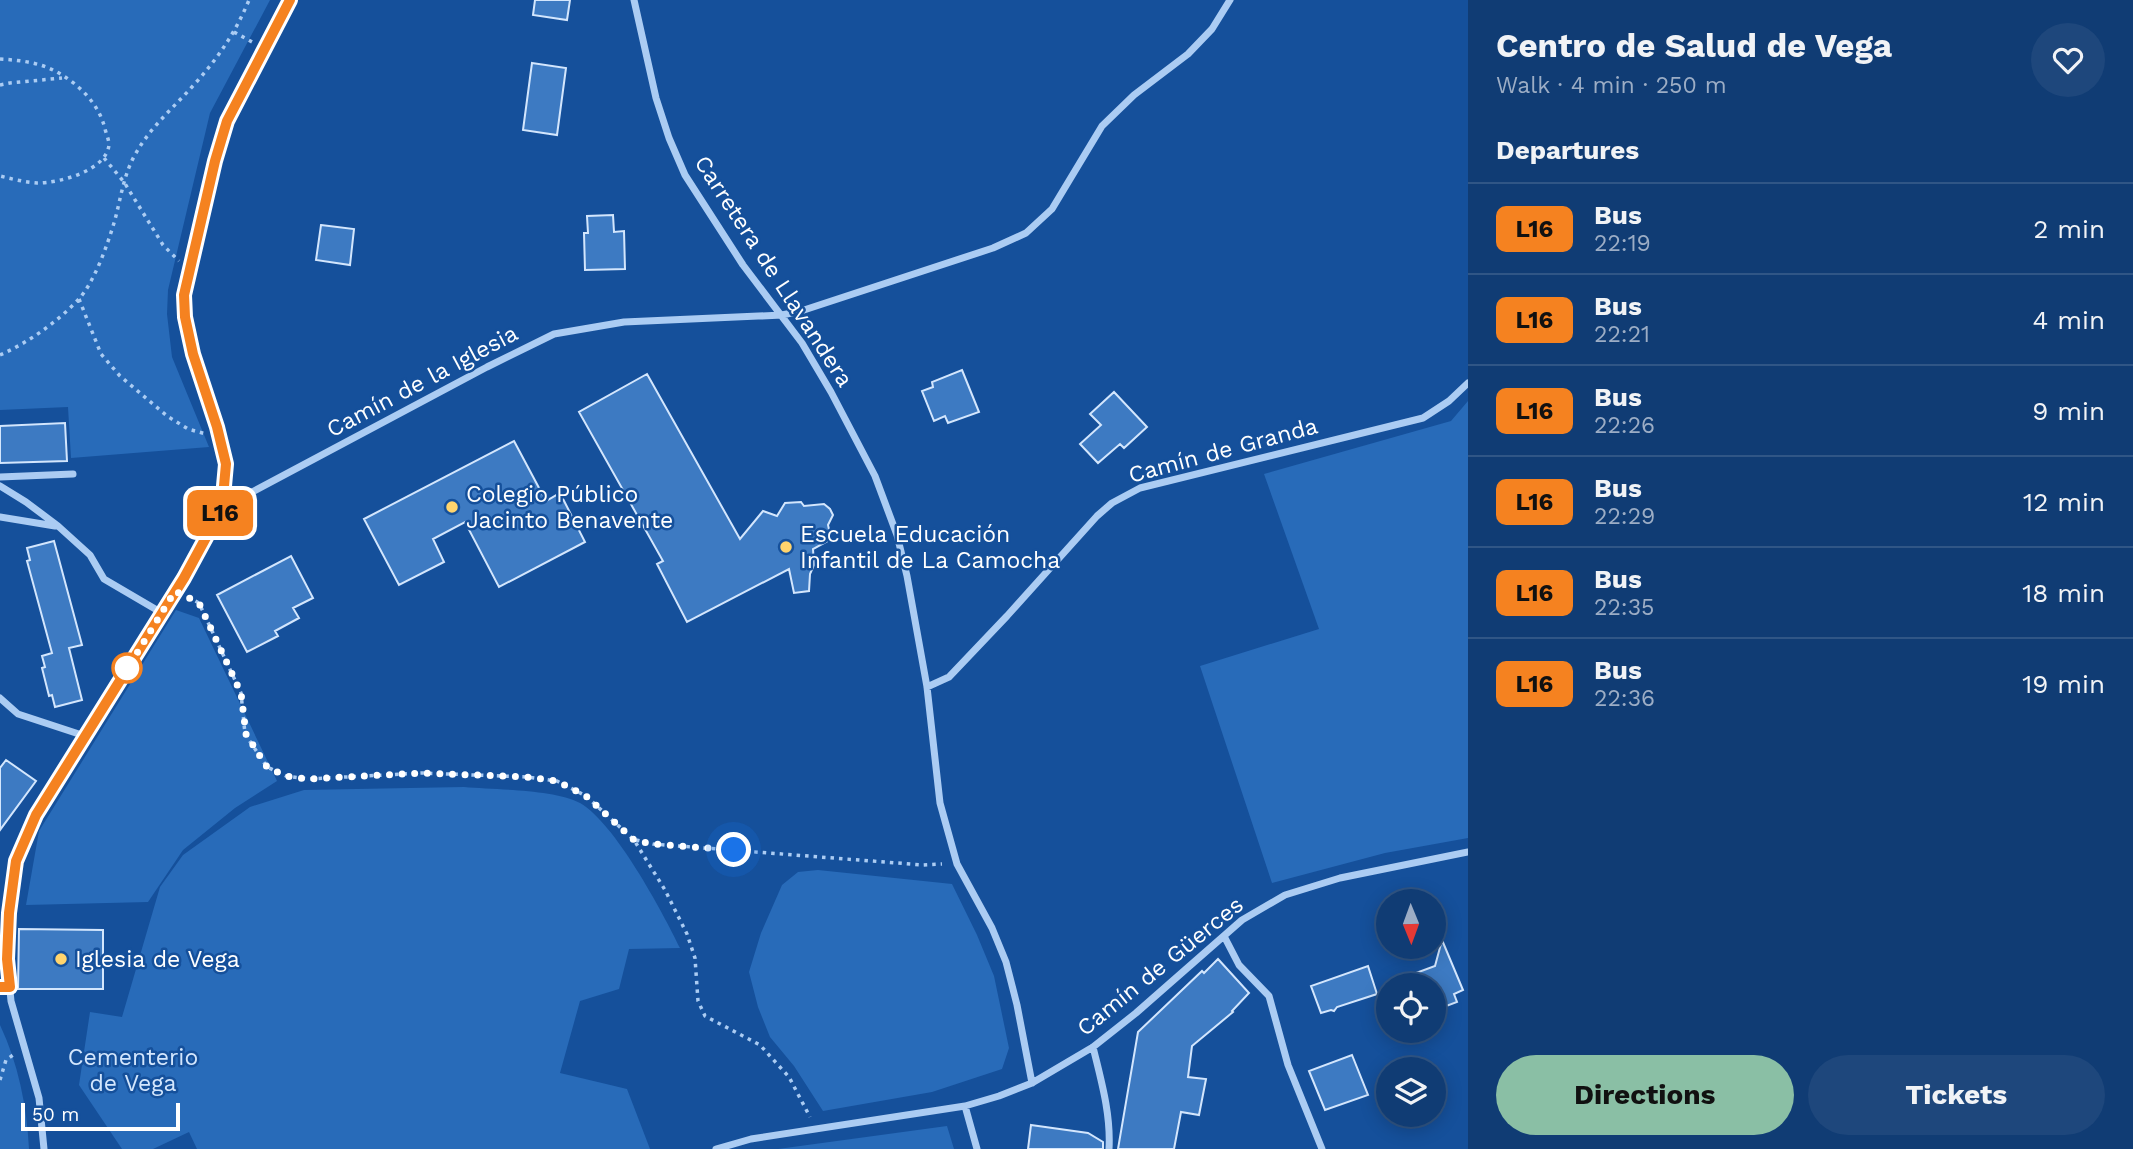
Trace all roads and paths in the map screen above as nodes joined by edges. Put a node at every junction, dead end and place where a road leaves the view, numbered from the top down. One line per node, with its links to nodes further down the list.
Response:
1 (249, 0): 5 (path)
2 (290, 0): 6 (street)
3 (634, 0): 15 (street, Carretera de Llavandera)
4 (1230, 0): 15 (street, Camín de la Iglesia)
5 (234, 32): 6 (path); 12 (path)
6 (264, 49): 13 (street)
7 (0, 59): 8 (path)
8 (64, 78): 9 (path); 10 (path)
9 (0, 85)
10 (104, 158): 11 (path); 12 (path)
11 (0, 176)
12 (124, 182): 13 (path); 14 (path)
13 (191, 264): 18 (street)
14 (79, 299): 16 (path); 18 (path)
15 (782, 315): 22 (street, Camín de la Iglesia); 27 (street, Carretera de Llavandera)
16 (0, 355)
17 (1468, 383): 27 (street, Camín de Granda)
18 (220, 438): 22 (street)
19 (73, 474): 20 (street)
20 (0, 477)
21 (0, 486): 24 (street)
22 (222, 508): 25 (street)
23 (0, 517): 24 (street)
24 (58, 526): 26 (street)
25 (175, 591): 26 (street); 30 (path)
26 (162, 612): 29 (street)
27 (927, 687): 32 (street, Carretera de Llavandera)
28 (0, 698): 29 (street)
29 (85, 736): 35 (street)
30 (634, 840): 32 (path); 41 (path)
31 (1468, 852): 33 (street, Camín de Güerces)
32 (957, 864): 39 (street, Carretera de Llavandera)
33 (1224, 936): 36 (street, Camín de Güerces); 46 (street)
34 (0, 987): 35 (street)
35 (10, 987): 42 (street)
36 (1093, 1047): 39 (street, Camín de Güerces); 45 (street)
37 (17, 1052): 38 (path)
38 (0, 1080)
39 (1032, 1083): 40 (street, Camín de Güerces)
40 (965, 1105): 41 (street, Camín de Güerces); 44 (street)
41 (816, 1128): 43 (street, Camín de Güerces)
42 (44, 1149)
43 (716, 1149)
44 (977, 1149)
45 (1109, 1149)
46 (1322, 1149)

